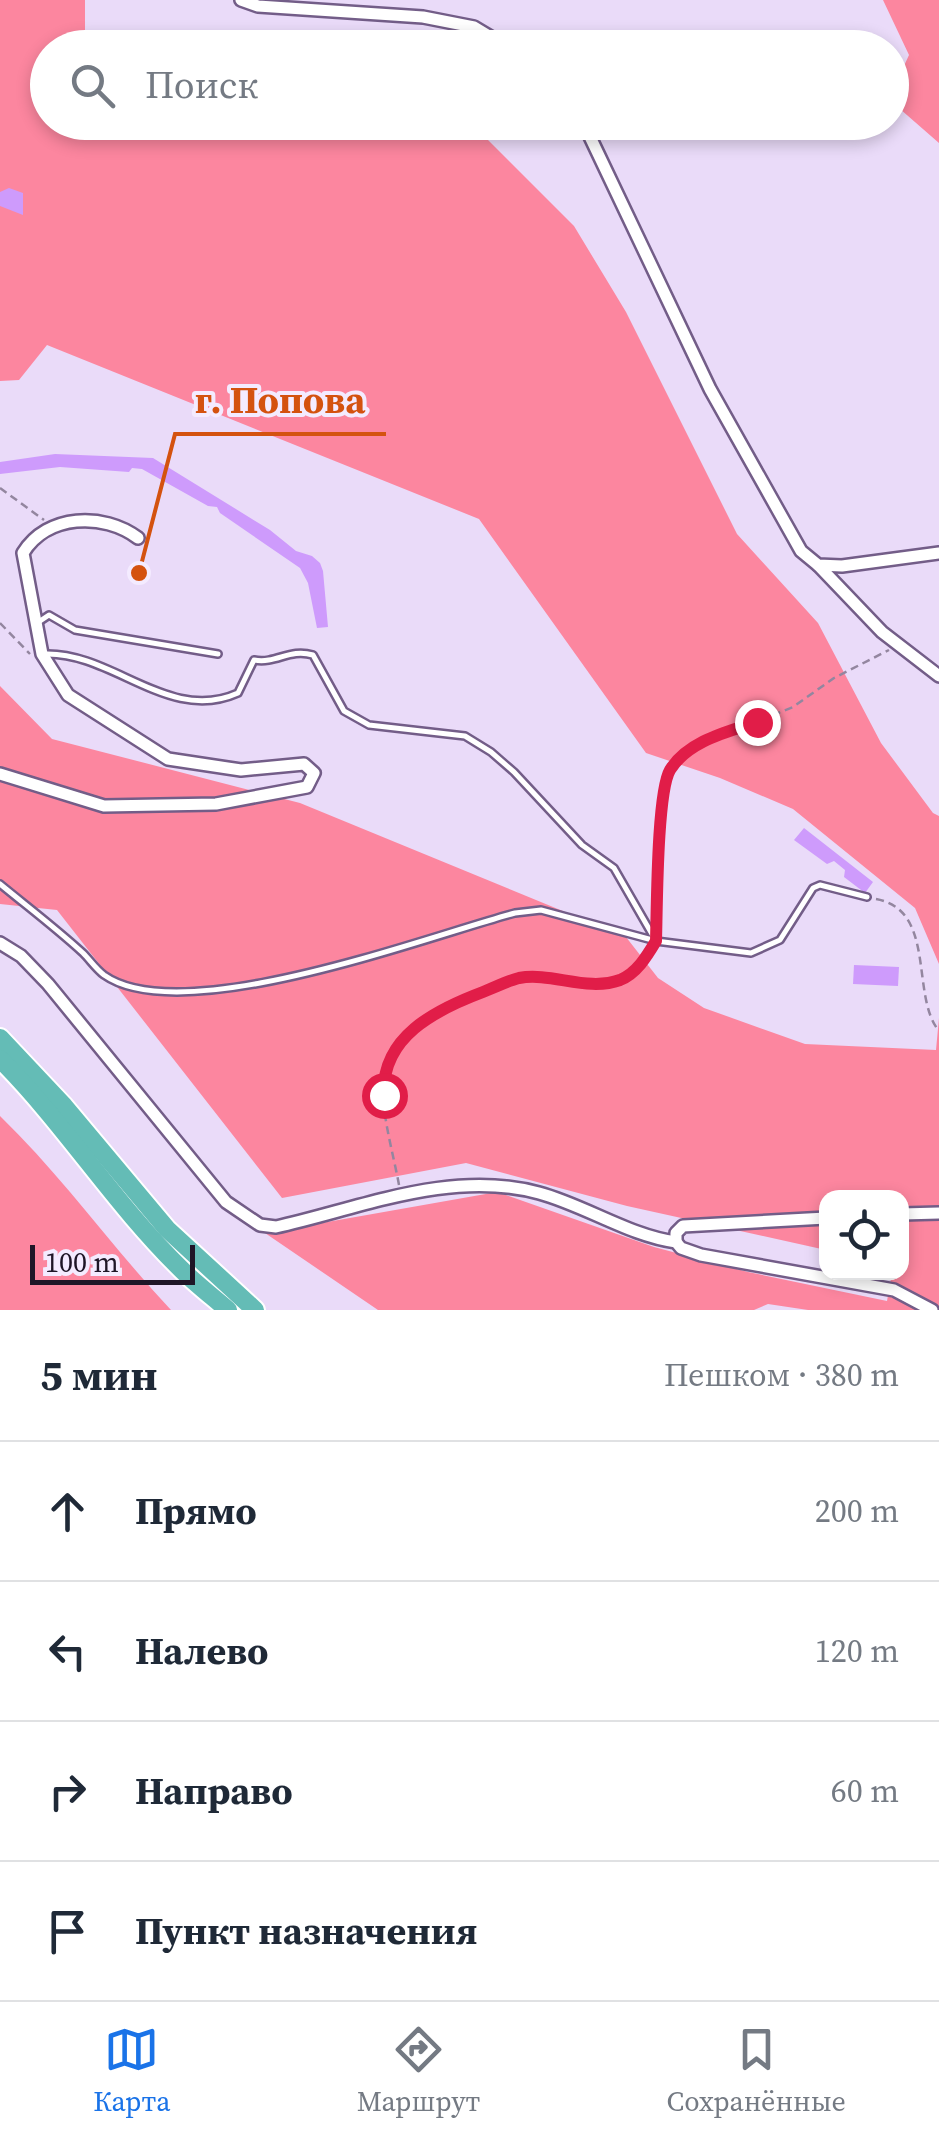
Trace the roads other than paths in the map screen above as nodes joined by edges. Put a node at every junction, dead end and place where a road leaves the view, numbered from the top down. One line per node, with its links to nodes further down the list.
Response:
1 (241, 0): 2 (street)
2 (477, 30)
3 (592, 140): 6 (street)
4 (138, 538): 7 (street)
5 (939, 554): 6 (street)
6 (818, 565): 10 (street)
7 (36, 630): 8 (street); 9 (lane)
8 (42, 654): 11 (street); 14 (lane)
9 (218, 654)
10 (939, 676)
11 (0, 774)
12 (0, 884): 14 (lane)
13 (867, 897): 14 (lane)
14 (656, 941)
15 (0, 943): 21 (street)
16 (0, 1038): 23 (highway)
17 (0, 1058): 22 (highway)
18 (939, 1213): 19 (street)
19 (909, 1214)
20 (819, 1218): 21 (street)
21 (676, 1242): 24 (street)
22 (228, 1310)
23 (255, 1310)
24 (932, 1310)

